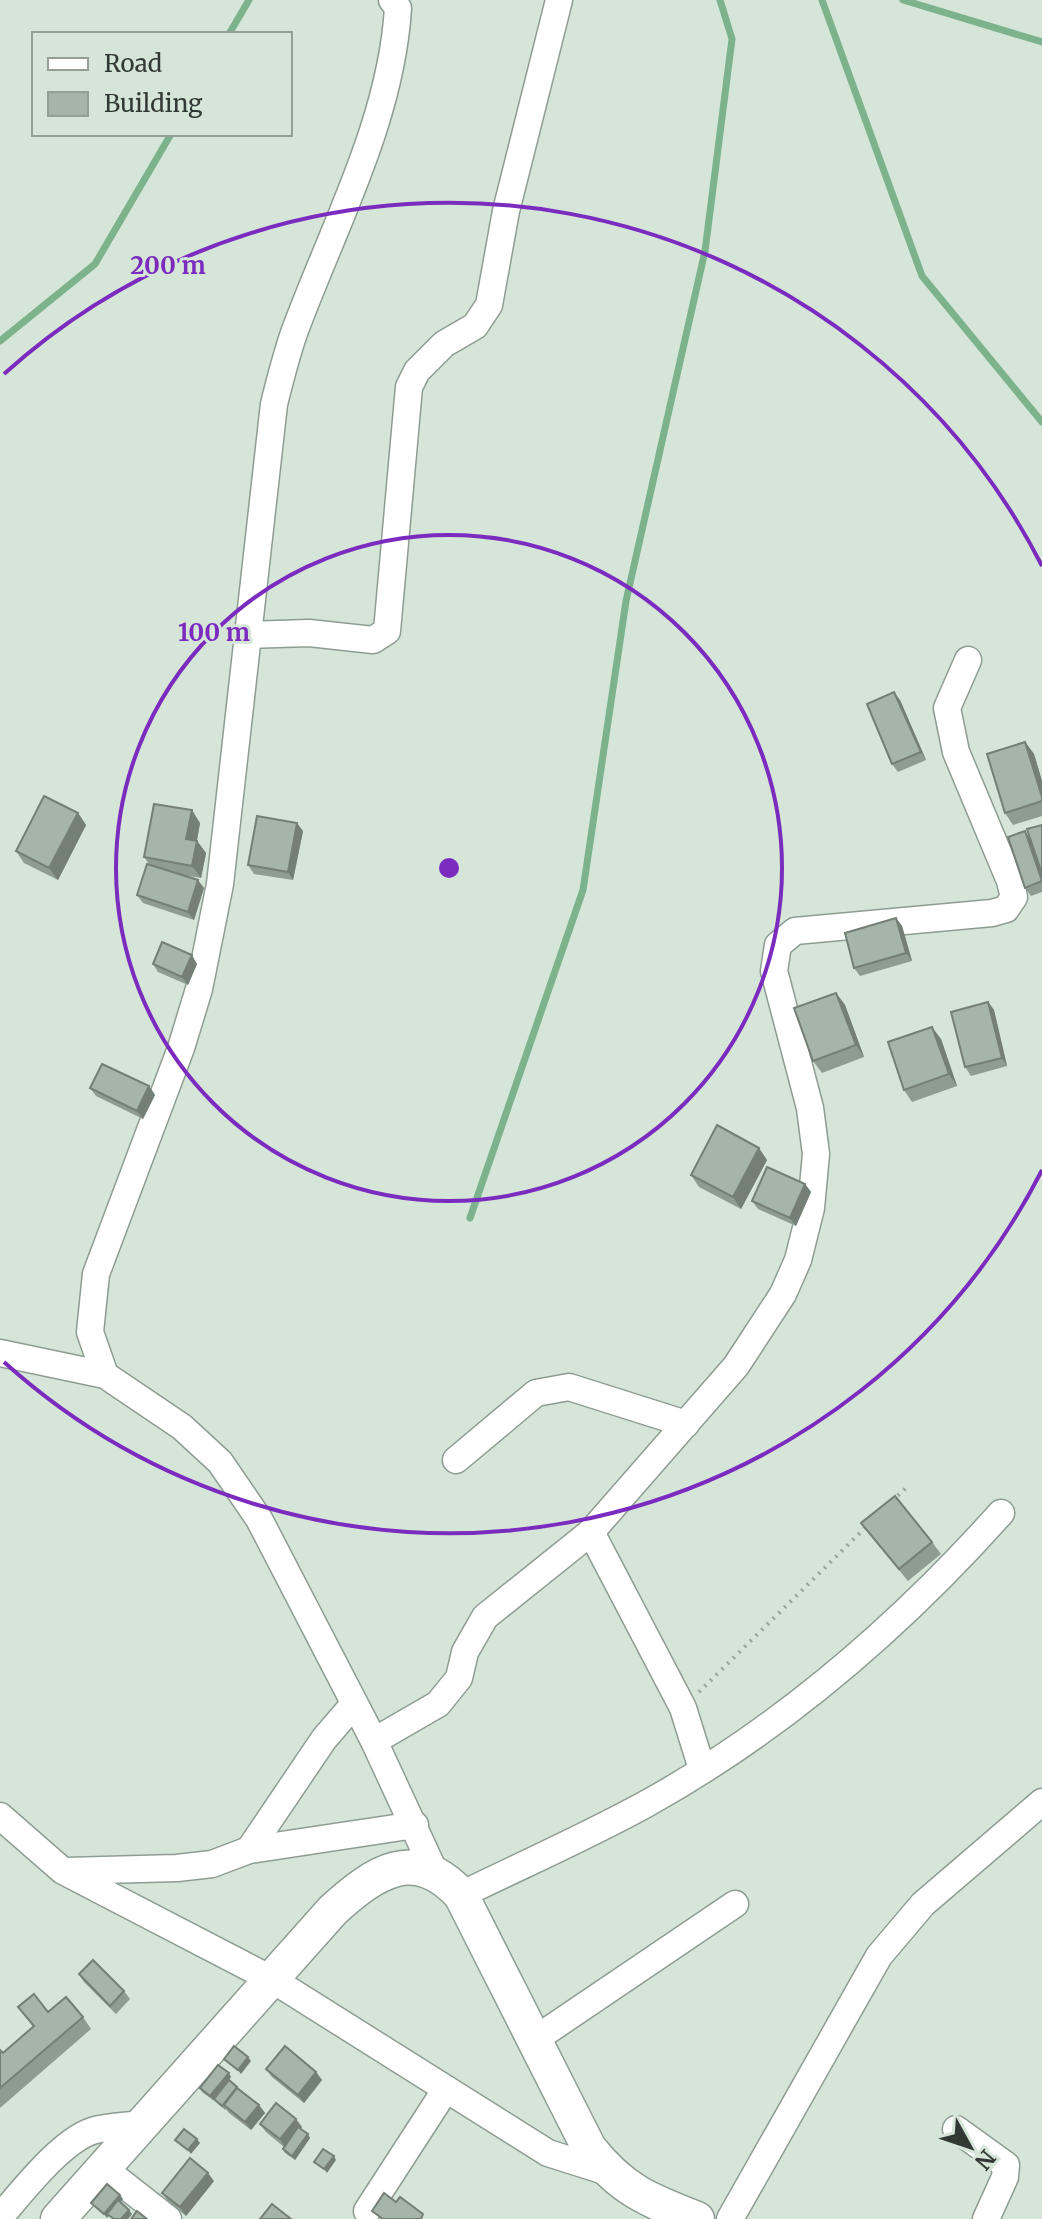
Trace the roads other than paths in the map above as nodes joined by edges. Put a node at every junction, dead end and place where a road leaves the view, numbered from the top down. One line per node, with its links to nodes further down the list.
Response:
1 (392, 0): 3 (street)
2 (559, 0): 3 (street)
3 (250, 635): 6 (street)
4 (968, 660): 7 (street)
5 (0, 1353): 6 (street)
6 (105, 1375): 11 (street)
7 (686, 1424): 8 (street); 10 (street)
8 (456, 1460)
9 (1001, 1513): 13 (street)
10 (591, 1532): 12 (street); 13 (street)
11 (354, 1704): 12 (street); 17 (street)
12 (374, 1741): 16 (street)
13 (702, 1769): 19 (street)
14 (1042, 1802): 33 (street)
15 (0, 1816): 18 (street)
16 (415, 1825): 17 (street); 19 (street)
17 (249, 1850): 18 (street)
18 (63, 1871): 21 (street)
19 (448, 1885): 21 (street); 22 (street)
20 (735, 1904): 22 (street)
21 (273, 1980): 23 (street); 24 (street)
22 (534, 2040): 27 (street)
23 (446, 2089): 27 (street); 28 (street)
24 (142, 2124): 26 (street); 29 (street)
25 (956, 2129): 34 (street)
26 (103, 2168): 30 (street); 31 (street)
27 (608, 2172): 32 (street)
28 (367, 2211)
29 (0, 2217)
30 (58, 2219)
31 (168, 2219)
32 (697, 2219)
33 (730, 2219)
34 (986, 2219)

